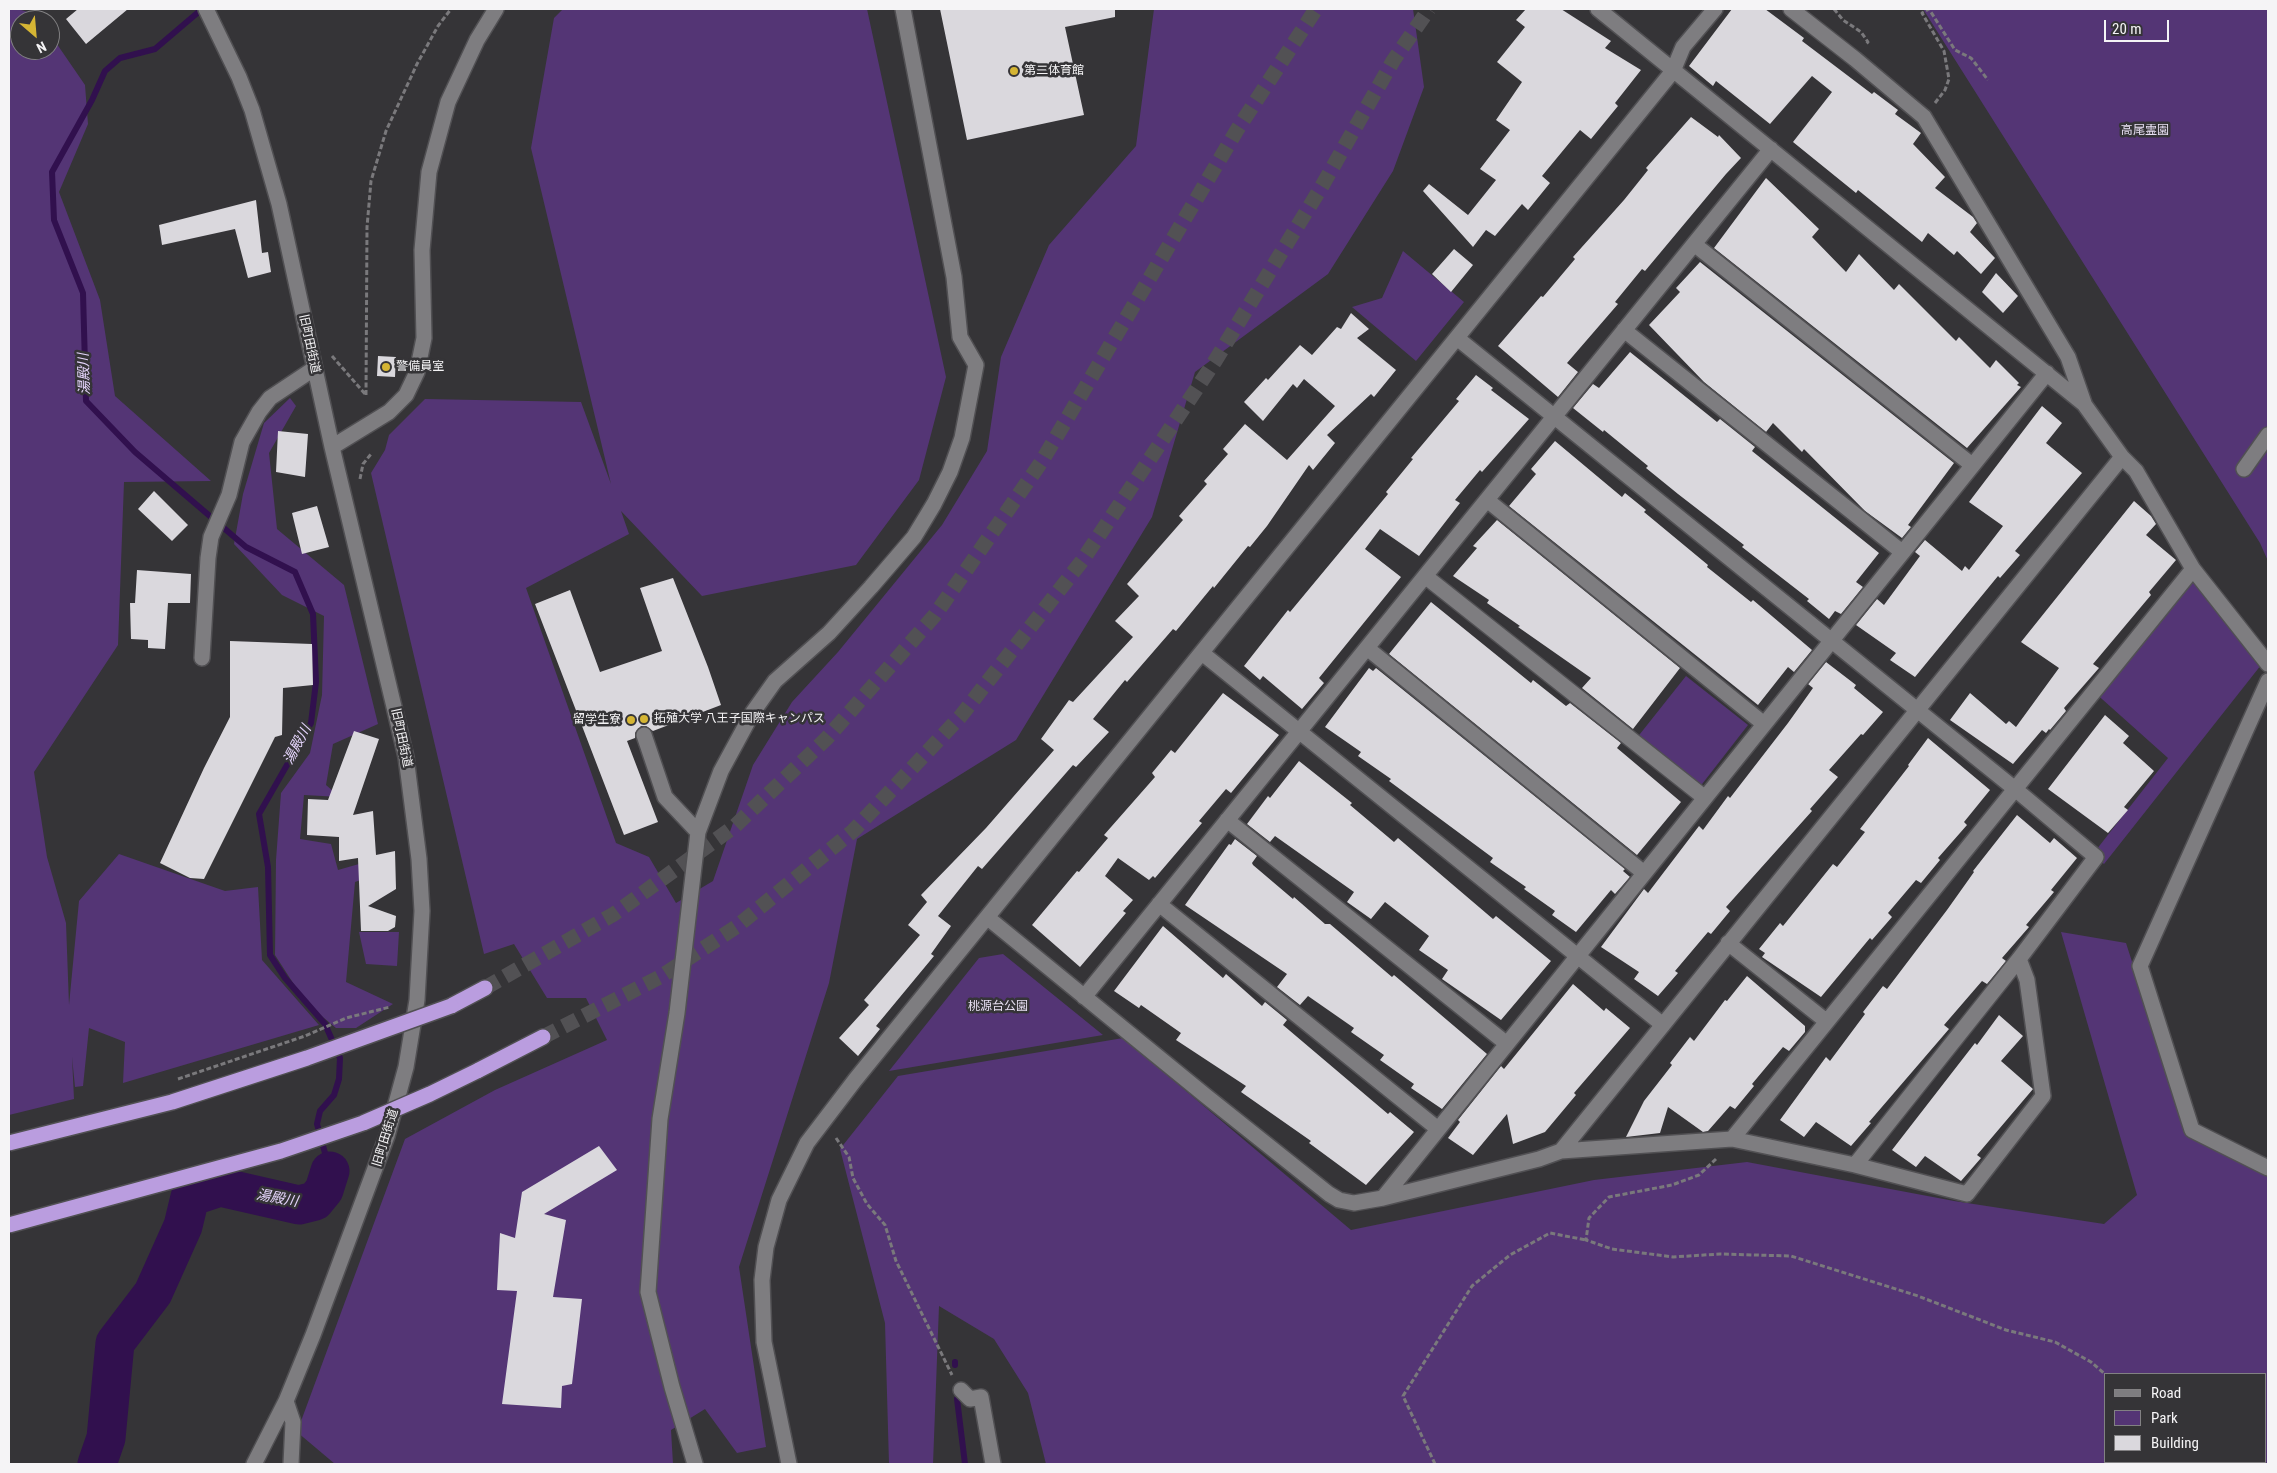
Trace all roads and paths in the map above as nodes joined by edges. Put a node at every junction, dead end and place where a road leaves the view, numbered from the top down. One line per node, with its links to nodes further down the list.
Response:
1 (451, 9): 15 (path)
2 (496, 9): 21 (street)
3 (903, 9): 44 (street)
4 (1598, 9): 8 (street)
5 (1715, 9): 8 (street)
6 (1791, 9): 10 (street)
7 (208, 12): 16 (street, 旧町田街道)
8 (1673, 71): 11 (street); 14 (street)
9 (1988, 80): 10 (path)
10 (1924, 117): 18 (street)
11 (1771, 149): 12 (street); 17 (street)
12 (1694, 244): 13 (street); 24 (street)
13 (1624, 330): 19 (street); 28 (street)
14 (1457, 338): 19 (street); 33 (street)
15 (331, 356)
16 (315, 368): 21 (street, 旧町田街道); 34 (street)
17 (2046, 373): 18 (street); 24 (street)
18 (2084, 404): 23 (street)
19 (1553, 418): 27 (street); 31 (street)
20 (2268, 435): 25 (street)
21 (332, 447): 53 (street, 旧町田街道)
22 (371, 454): 26 (path)
23 (2122, 457): 29 (street); 37 (street)
24 (1972, 465): 28 (street)
25 (2244, 469)
26 (358, 487)
27 (1487, 500): 30 (street); 38 (street)
28 (1902, 552): 31 (street)
29 (2193, 569): 35 (street); 41 (street)
30 (1426, 576): 32 (street); 42 (street)
31 (1830, 641): 37 (street); 38 (street)
32 (1367, 648): 39 (street); 45 (street)
33 (1202, 653): 39 (street); 47 (street)
34 (202, 658)
35 (2268, 664)
36 (2268, 681): 65 (street)
37 (1917, 711): 41 (street); 48 (street)
38 (1764, 724): 42 (street)
39 (1300, 731): 43 (street); 49 (street)
40 (644, 735): 44 (street)
41 (2014, 789): 50 (street); 54 (street)
42 (1705, 798): 45 (street)
43 (1227, 820): 46 (street); 57 (street)
44 (698, 832): 75 (street)
45 (1644, 874): 49 (street)
46 (1159, 904): 52 (street); 59 (street)
47 (988, 918): 52 (street); 76 (street)
48 (1728, 943): 54 (street); 55 (street)
49 (1578, 956): 55 (street); 57 (street)
50 (2019, 959): 64 (street); 64 (street)
51 (485, 988): 62 (highway, bridge)
52 (1084, 997): 66 (street)
53 (417, 1000): 58 (path); 72 (street, 旧町田街道)
54 (1826, 1021): 61 (street)
55 (1663, 1025): 63 (street)
56 (543, 1037): 67 (highway, bridge)
57 (1507, 1044): 59 (street)
58 (169, 1082)
59 (1438, 1129): 66 (street)
60 (836, 1138): 69 (path)
61 (1732, 1139): 63 (street); 64 (street); 68 (path)
62 (9, 1143)
63 (1561, 1151): 66 (street)
64 (1855, 1165)
65 (2268, 1168)
66 (1383, 1198)
67 (9, 1226)
68 (1586, 1240): 70 (path); 78 (path)
69 (949, 1371)
70 (2105, 1373)
71 (961, 1390): 77 (street)
72 (286, 1401): 73 (street, 旧町田街道); 74 (street)
73 (254, 1464)
74 (291, 1464)
75 (695, 1464)
76 (789, 1464)
77 (993, 1464)
78 (1435, 1464)

